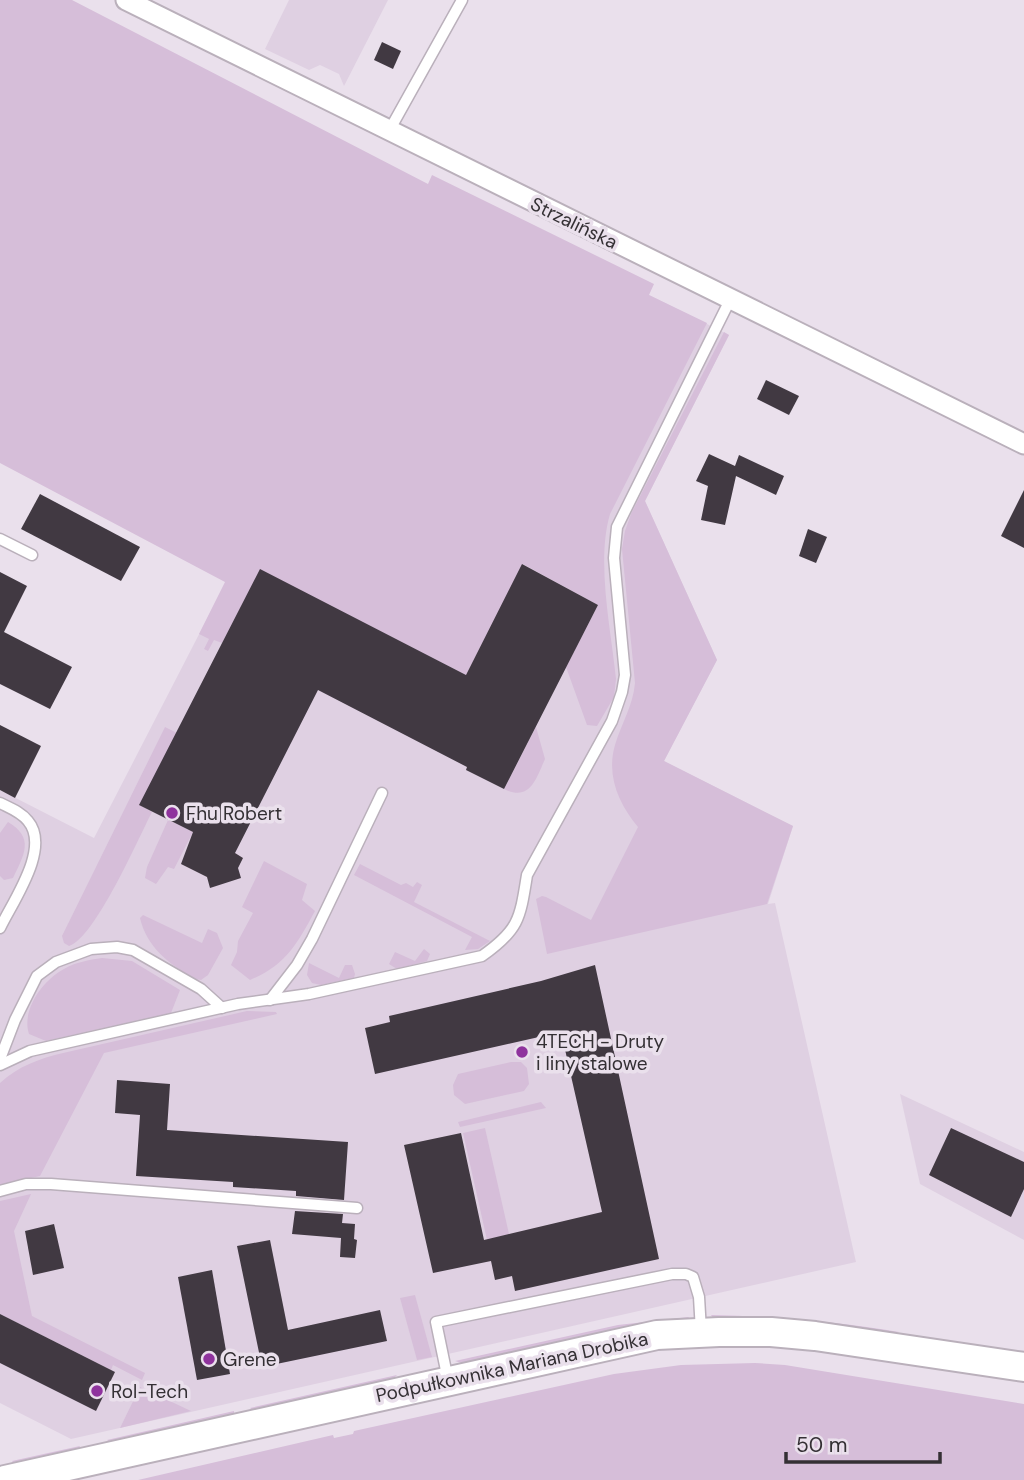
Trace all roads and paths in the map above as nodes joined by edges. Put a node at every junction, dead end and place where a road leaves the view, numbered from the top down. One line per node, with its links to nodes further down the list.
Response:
1 (126, 0): 3 (street, Strzalińska)
2 (462, 0): 3 (lane)
3 (389, 131): 4 (street, Strzalińska)
4 (730, 300): 5 (street, Strzalińska); 11 (lane)
5 (1024, 444)
6 (0, 540): 7 (lane)
7 (32, 555)
8 (382, 793): 11 (lane)
9 (0, 803): 10 (lane)
10 (0, 928)
11 (270, 1000): 12 (lane)
12 (222, 1008): 13 (lane); 14 (lane)
13 (0, 1059)
14 (0, 1065)
15 (0, 1191): 16 (lane)
16 (357, 1208)
17 (701, 1332): 18 (main road, Podpułkownika Mariana Drobika); 19 (main road, Podpułkownika Mariana Drobika); 19 (lane)
18 (1024, 1367)
19 (449, 1380): 20 (main road, Podpułkownika Mariana Drobika)
20 (5, 1480)

